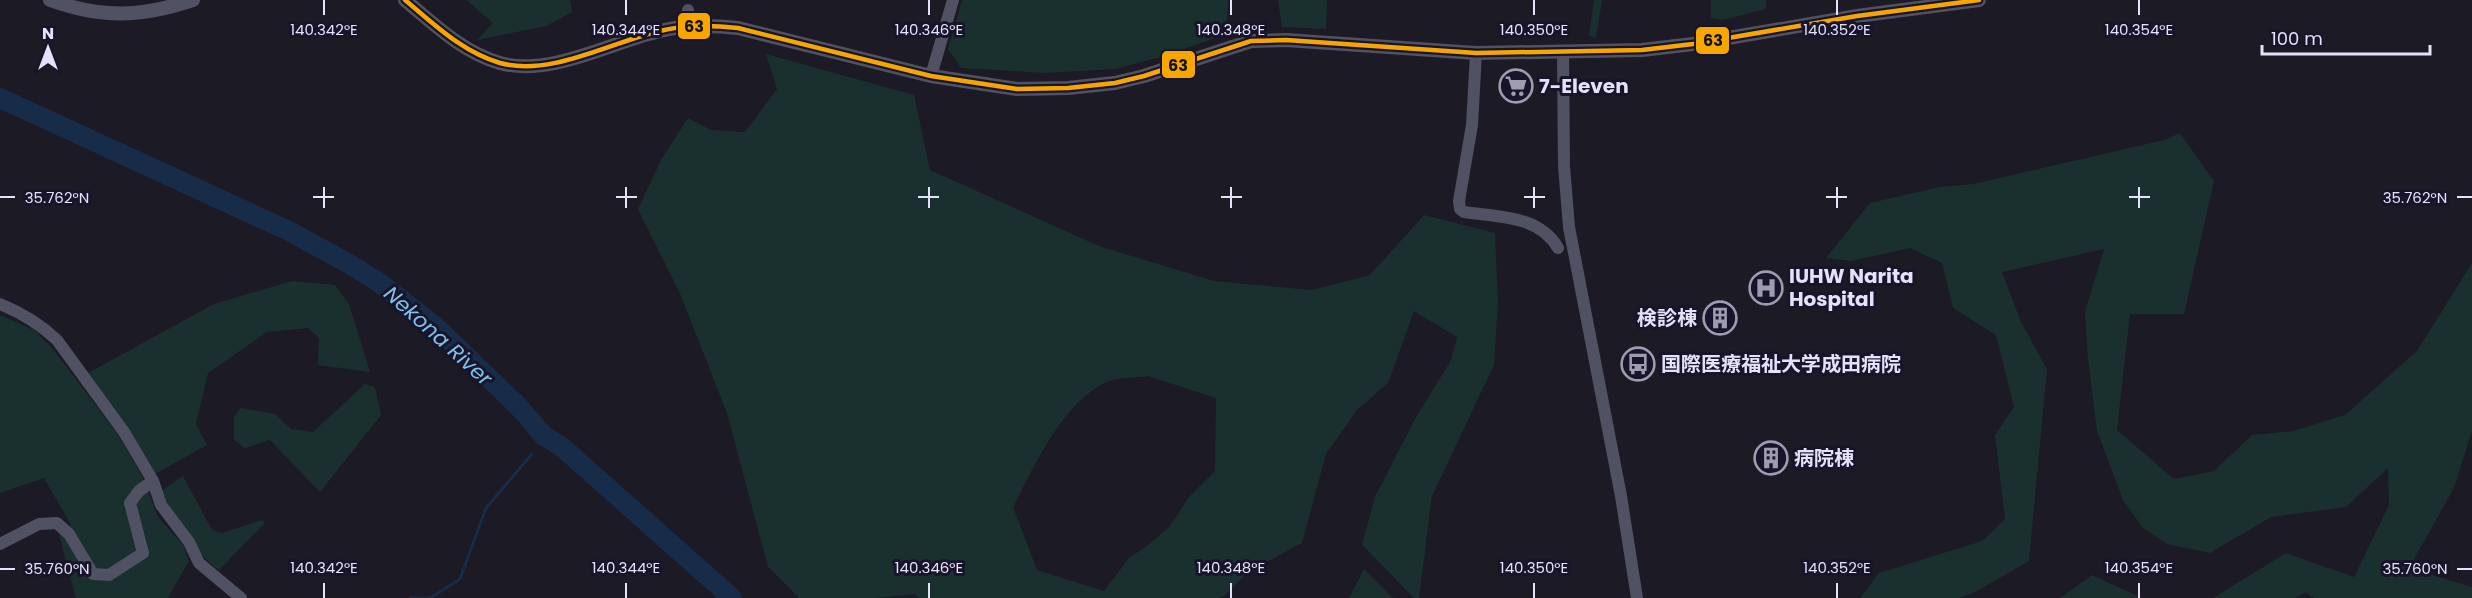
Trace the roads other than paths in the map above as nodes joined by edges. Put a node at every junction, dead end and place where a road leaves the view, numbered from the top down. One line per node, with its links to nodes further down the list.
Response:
1 (50, 0): 2 (street)
2 (193, 0)
3 (405, 0): 7 (street)
4 (953, 0): 10 (street)
5 (1979, 0): 8 (street)
6 (688, 10): 7 (street)
7 (688, 27): 10 (street)
8 (1563, 52): 9 (street); 16 (street)
9 (1476, 53): 10 (street); 11 (street)
10 (931, 76)
11 (1558, 248)
12 (0, 304): 13 (street)
13 (153, 481): 14 (street); 15 (street)
14 (0, 544)
15 (241, 598)
16 (1637, 598)

